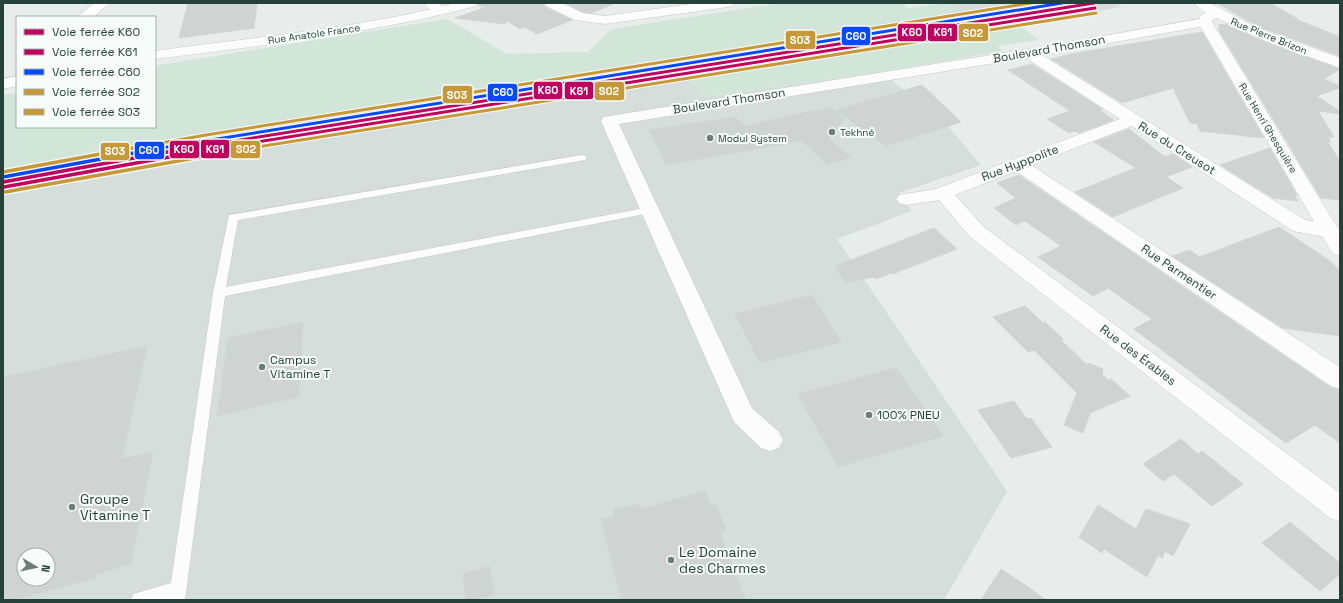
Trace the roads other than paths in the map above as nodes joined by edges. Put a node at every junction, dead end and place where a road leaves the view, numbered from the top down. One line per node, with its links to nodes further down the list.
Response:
1 (103, 3): 7 (street)
2 (471, 3): 6 (street, Rue Anatole France)
3 (551, 3): 4 (street)
4 (728, 3)
5 (1200, 3): 8 (street, Rue Pierre Brizon)
6 (435, 7): 10 (street, Rue Anatole France)
7 (85, 16)
8 (1211, 18): 9 (street, Boulevard Thomson); 11 (street, Rue Pierre Brizon); 20 (street, Rue Henri Ghesquière)
9 (1028, 53): 14 (street, Rue du Creusot); 19 (street, Boulevard Thomson)
10 (156, 55)
11 (1340, 63)
12 (16, 81): 13 (street)
13 (3, 84)
14 (1133, 120): 16 (street, Rue Hyppolite); 20 (street, Rue du Creusot)
15 (582, 158): 22 (lane)
16 (1017, 164): 17 (street, Rue Hyppolite); 23 (street, Rue Parmentier)
17 (943, 193): 18 (street, Rue Hyppolite); 25 (street, Rue des Érables)
18 (906, 199)
19 (650, 210): 22 (lane); 24 (street, Boulevard Thomson)
20 (1330, 231): 21 (street, Rue Henri Ghesquière)
21 (1340, 249)
22 (219, 293): 26 (lane)
23 (1340, 379)
24 (770, 440)
25 (1340, 509)
26 (178, 594): 27 (lane)
27 (139, 600)

